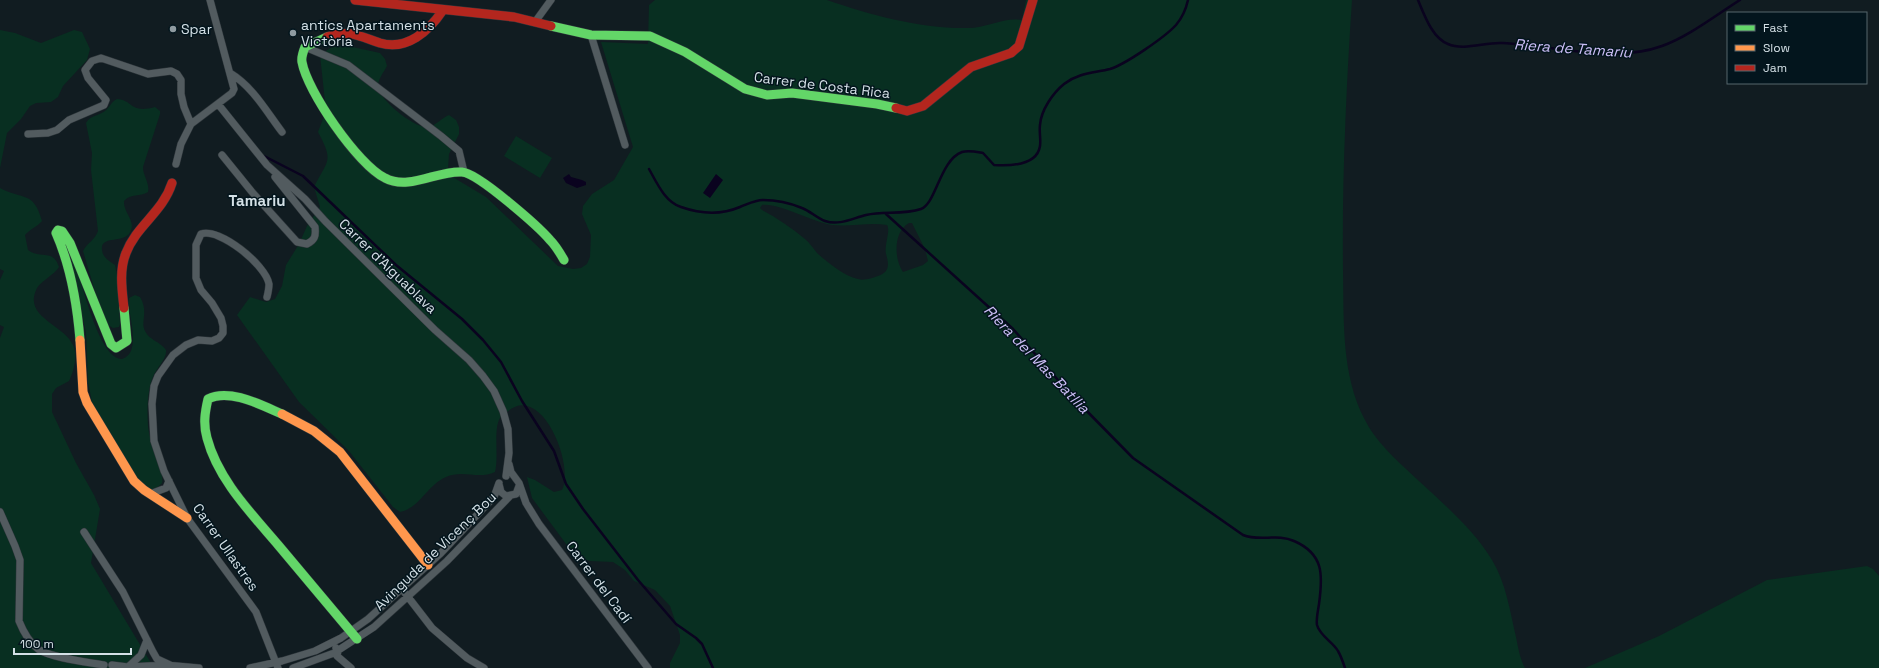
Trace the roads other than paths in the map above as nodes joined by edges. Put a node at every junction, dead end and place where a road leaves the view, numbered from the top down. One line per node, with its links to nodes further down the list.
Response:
1 (210, 0): 9 (street)
2 (355, 0): 5 (street, Carrer de Costa Rica)
3 (550, 0): 6 (street)
4 (1033, 0): 7 (street, Carrer de Costa Rica)
5 (443, 10): 6 (street, Carrer de Costa Rica); 8 (street)
6 (535, 22): 7 (street, Carrer de Costa Rica)
7 (591, 35): 14 (street)
8 (305, 47): 18 (street); 18 (street)
9 (230, 73): 10 (street); 12 (street)
10 (218, 104): 11 (street); 17 (street, Carrer d'Aiguablava)
11 (191, 124): 13 (street); 16 (street)
12 (282, 132)
13 (28, 134)
14 (625, 145)
15 (222, 155): 17 (street)
16 (176, 164)
17 (267, 165): 22 (street, Carrer d'Aiguablava)
18 (464, 172): 20 (street)
19 (172, 183): 28 (street)
20 (564, 260)
21 (267, 297): 25 (street, Carrer Ullastres)
22 (508, 460): 23 (street, Carrer d'Aiguablava); 24 (street, Carrer d'Aiguablava)
23 (506, 476): 24 (street); 26 (street)
24 (515, 478): 27 (street)
25 (169, 480): 28 (street); 32 (street, Carrer Ullastres)
26 (499, 483): 29 (street); 34 (street, Avinguda de Vicenç Bou)
27 (519, 486): 29 (street); 31 (street, Carrer del Cadí)
28 (150, 494): 32 (street)
29 (510, 496): 31 (street, Carrer del Cadí); 36 (street, Avinguda de Vicenç Bou)
30 (0, 512): 42 (street)
31 (531, 512): 54 (street, Carrer del Cadí)
32 (187, 518): 43 (street, Carrer Ullastres)
33 (84, 532): 39 (street)
34 (428, 565): 35 (street, Avinguda de Vicenç Bou); 37 (street)
35 (402, 590): 36 (street); 37 (street, Avinguda de Vicenç Bou)
36 (409, 597): 38 (street, Avinguda de Vicenç Bou); 53 (street)
37 (351, 631): 38 (street); 40 (street, Avinguda de Vicenç Bou)
38 (357, 639): 41 (street, Avinguda de Vicenç Bou)
39 (147, 640): 45 (street); 47 (street)
40 (333, 643): 41 (street); 43 (street, Avinguda de Vicenç Bou)
41 (338, 651): 51 (street, Avinguda de Vicenç Bou); 52 (street)
42 (75, 660): 44 (street); 48 (street)
43 (277, 665): 50 (street, Avinguda de Vicenç Bou)
44 (101, 666): 46 (street)
45 (170, 666): 47 (street); 49 (street)
46 (114, 667): 47 (street)
47 (128, 667)
48 (83, 668)
49 (199, 668)
50 (250, 668)
51 (293, 668)
52 (351, 668)
53 (484, 668)
54 (648, 668)

